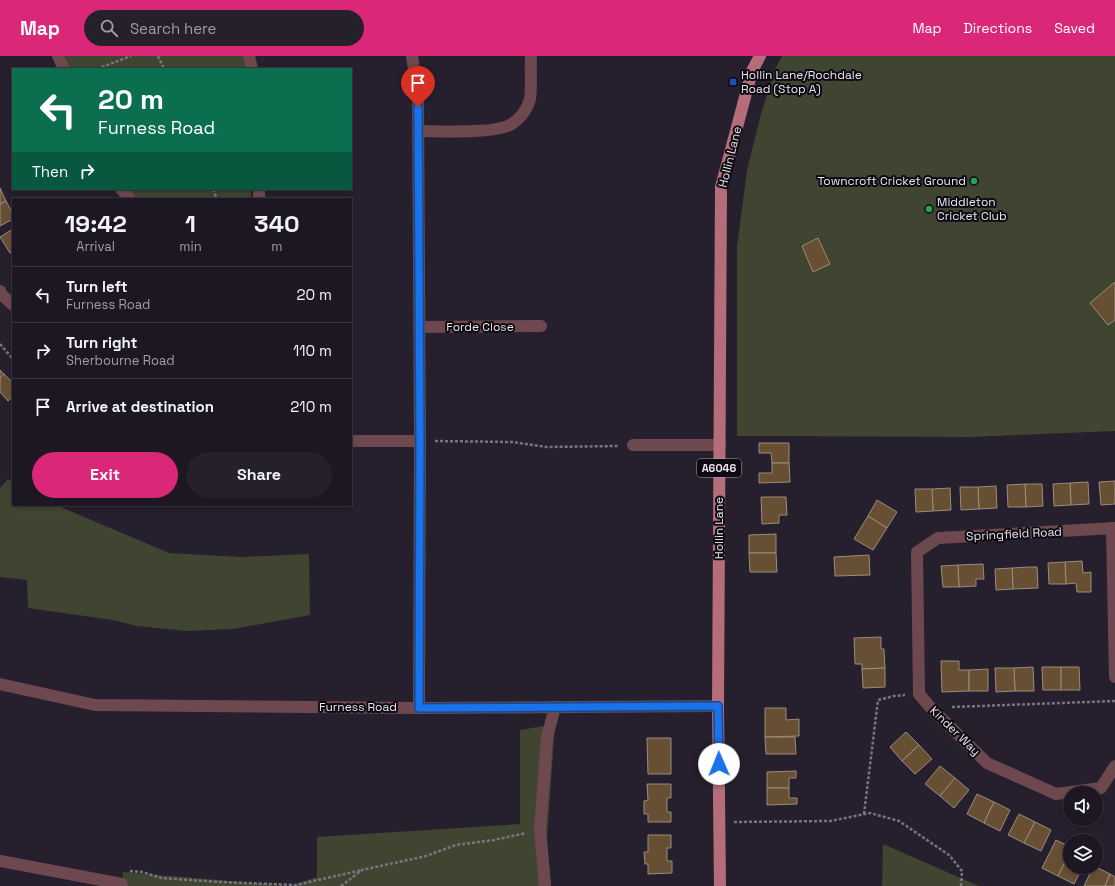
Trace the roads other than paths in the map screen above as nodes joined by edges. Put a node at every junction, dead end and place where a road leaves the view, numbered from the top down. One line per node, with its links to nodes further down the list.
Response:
1 (58, 56): 6 (street)
2 (249, 56): 7 (street)
3 (412, 56): 8 (street)
4 (531, 56): 8 (street)
5 (760, 56): 17 (main road, Hollin Lane / A6046)
6 (64, 68)
7 (252, 68)
8 (418, 131): 14 (street)
9 (122, 190): 10 (street)
10 (129, 198)
11 (0, 291): 12 (street)
12 (12, 304)
13 (541, 326): 14 (street, Forde Close)
14 (419, 327): 15 (street)
15 (420, 441): 16 (street); 25 (street)
16 (352, 442)
17 (720, 444): 18 (street); 23 (main road, Hollin Lane / A6046)
18 (632, 445)
19 (1114, 528): 20 (street); 22 (street, Springfield Road)
20 (1115, 677)
21 (0, 684): 25 (street, Furness Road)
22 (919, 694): 26 (street, Kinder Way)
23 (718, 706): 24 (street, Furness Road); 30 (main road, Hollin Lane / A6046)
24 (555, 707): 25 (street, Furness Road); 29 (street)
25 (419, 708)
26 (1115, 766)
27 (0, 861): 28 (street)
28 (122, 884)
29 (545, 886)
30 (720, 886)

